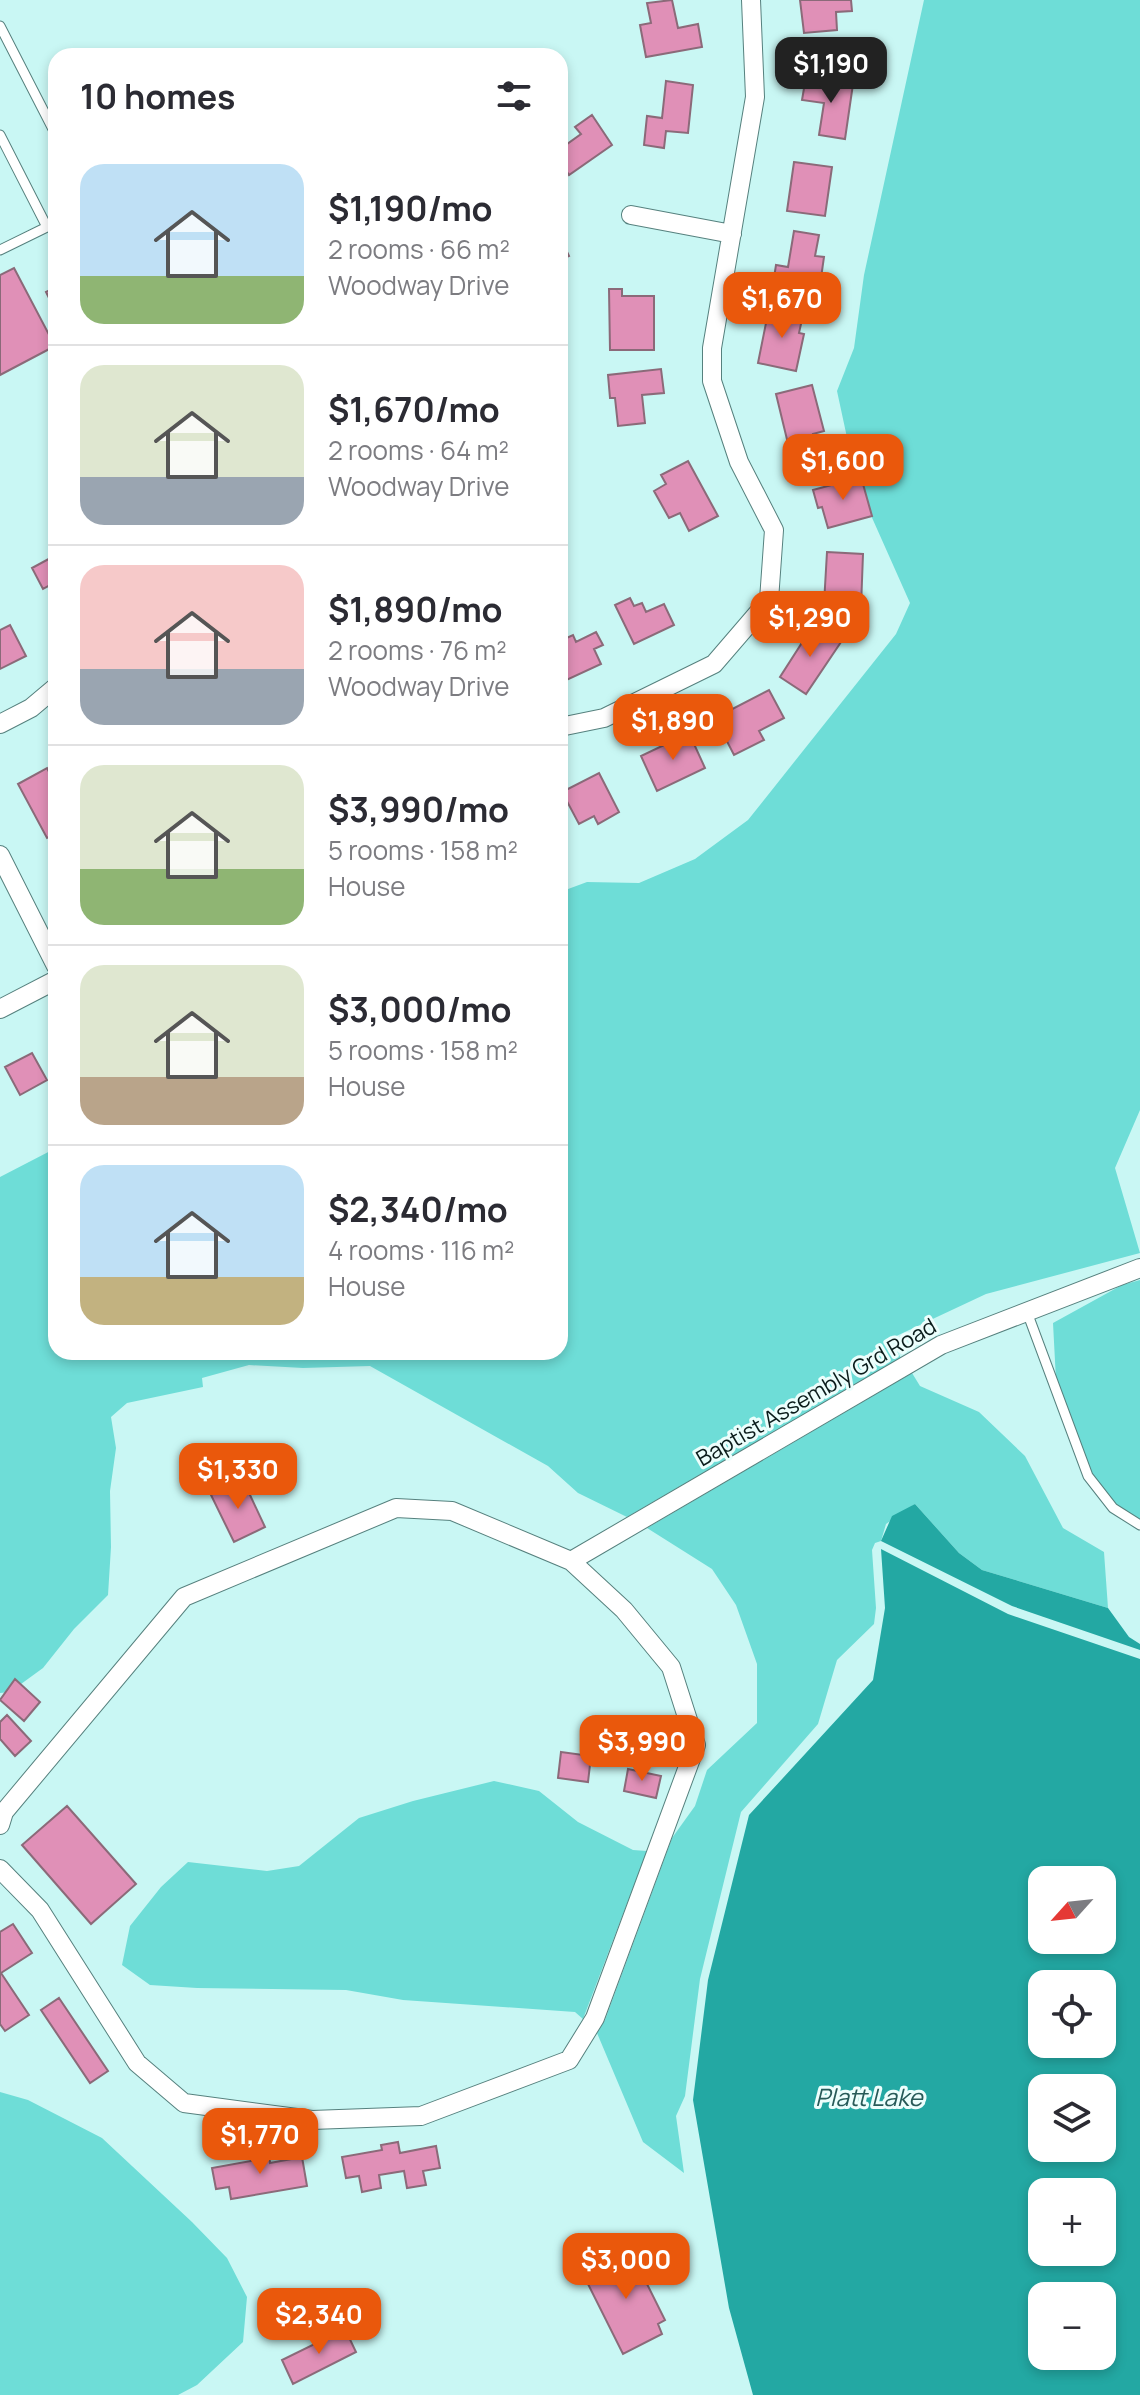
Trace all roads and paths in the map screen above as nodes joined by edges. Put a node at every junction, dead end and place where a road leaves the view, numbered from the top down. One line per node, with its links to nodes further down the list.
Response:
1 (751, 0): 9 (street)
2 (0, 26): 3 (lane)
3 (48, 119)
4 (0, 135): 5 (lane)
5 (3, 150): 7 (lane)
6 (631, 215): 9 (street)
7 (48, 218)
8 (48, 226): 10 (lane)
9 (732, 234): 13 (street)
10 (0, 250)
11 (48, 694): 12 (street)
12 (0, 724)
13 (568, 725)
14 (0, 855): 15 (street)
15 (48, 950)
16 (48, 984): 17 (street)
17 (0, 1009)
18 (1140, 1268): 19 (street, Baptist Assembly Grd Road)
19 (1027, 1312): 20 (lane); 21 (street, Baptist Assembly Grd Road)
20 (1140, 1525)
21 (571, 1561): 22 (street); 23 (street)
22 (0, 1825)
23 (0, 1869)

